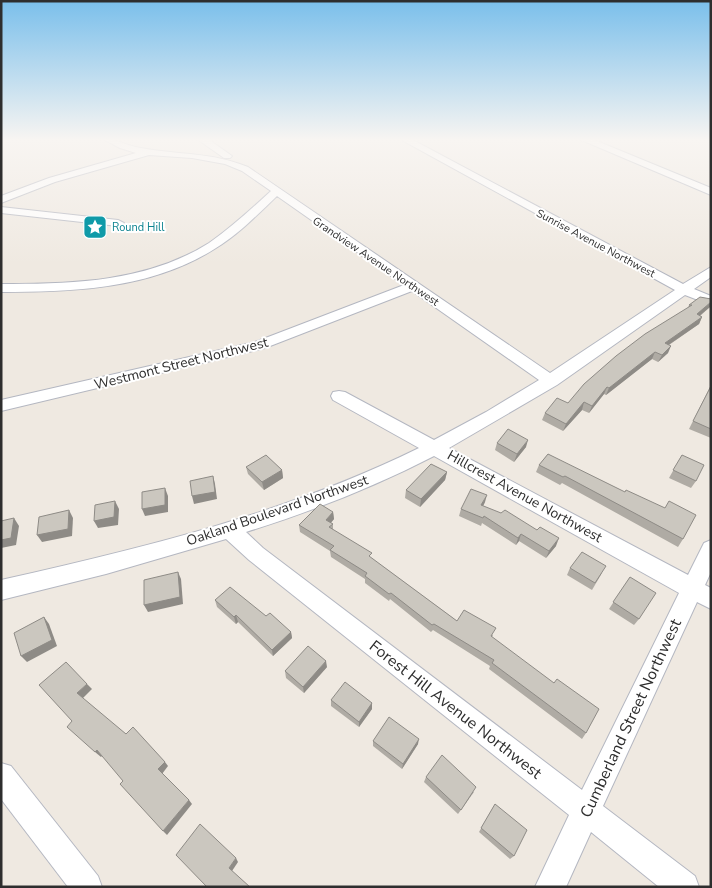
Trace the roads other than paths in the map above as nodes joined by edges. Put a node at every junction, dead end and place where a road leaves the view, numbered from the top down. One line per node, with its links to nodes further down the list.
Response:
1 (51, 180): 7 (street)
2 (259, 180): 5 (street, Grandview Avenue Northwest)
3 (481, 180): 13 (street, Sunrise Avenue Northwest)
4 (683, 180): 6 (street)
5 (276, 192): 11 (street, Grandview Avenue Northwest); 12 (street)
6 (711, 192)
7 (1, 200)
8 (1, 210): 9 (street)
9 (118, 223)
10 (711, 271): 13 (street, Oakland Boulevard Northwest)
11 (413, 286): 15 (street, Grandview Avenue Northwest); 17 (street, Westmont Street Northwest)
12 (1, 288)
13 (684, 289): 14 (street, Sunrise Avenue Northwest); 15 (street, Oakland Boulevard Northwest)
14 (711, 301)
15 (551, 381): 18 (street, Oakland Boulevard Northwest)
16 (339, 396): 18 (street, Hillcrest Avenue Northwest)
17 (1, 406)
18 (436, 447): 19 (street, Oakland Boulevard Northwest); 22 (street, Hillcrest Avenue Northwest)
19 (230, 529): 21 (street, Oakland Boulevard Northwest); 24 (street, Forest Hill Avenue Northwest)
20 (711, 549): 22 (street, Cumberland Street Northwest)
21 (1, 590)
22 (701, 594): 24 (street, Cumberland Street Northwest)
23 (1, 776): 25 (street)
24 (586, 810): 26 (street, Cumberland Street Northwest); 27 (street, Forest Hill Avenue Northwest)
25 (87, 887)
26 (550, 887)
27 (684, 887)

